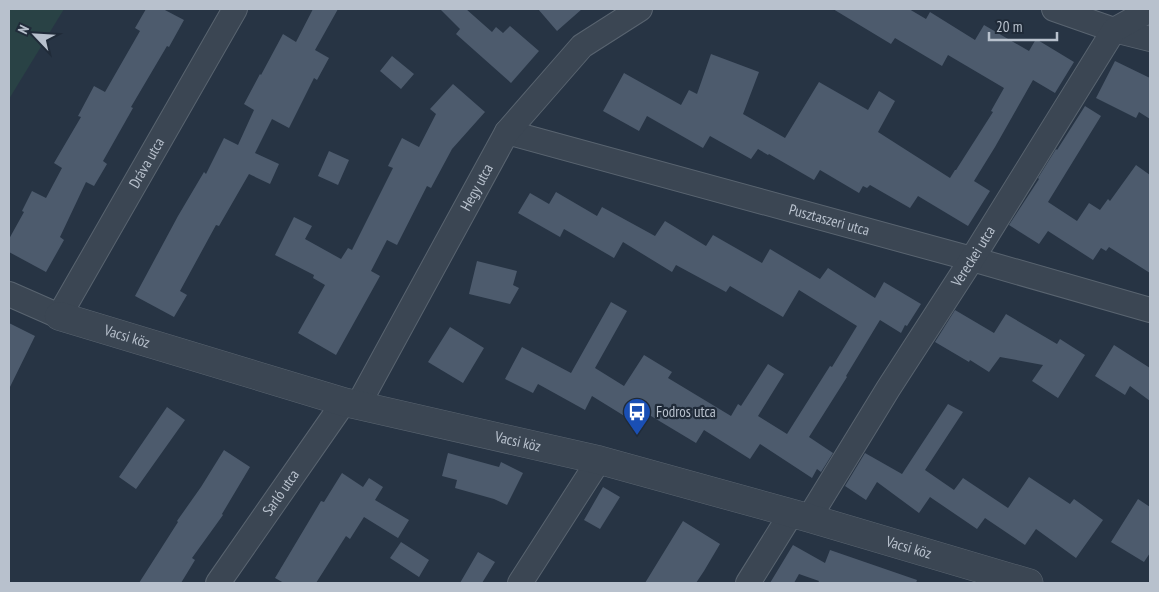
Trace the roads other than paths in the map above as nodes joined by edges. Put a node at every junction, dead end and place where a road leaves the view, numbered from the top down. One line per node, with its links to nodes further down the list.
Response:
1 (235, 9): 11 (street, Dráva utca)
2 (640, 9): 7 (street, Hegy utca)
3 (1054, 9): 5 (street)
4 (1150, 10): 5 (street, Vereckei utca)
5 (1114, 30): 6 (street); 8 (street, Vereckei utca)
6 (1150, 39)
7 (507, 132): 8 (street, Pusztaszeri utca); 12 (street, Hegy utca)
8 (972, 259): 10 (street, Pusztaszeri utca); 14 (street, Vereckei utca)
9 (9, 294): 11 (street, Vacsi köz)
10 (1150, 310)
11 (58, 316): 12 (street, Vacsi köz)
12 (351, 403): 13 (street, Vacsi köz); 16 (street, Sarló utca)
13 (599, 460): 14 (street, Vacsi köz); 17 (street)
14 (800, 516): 15 (street, Vacsi köz); 18 (street, Vereckei utca)
15 (981, 577): 19 (street, Vacsi köz)
16 (218, 583)
17 (520, 583)
18 (748, 583)
19 (1028, 583)

